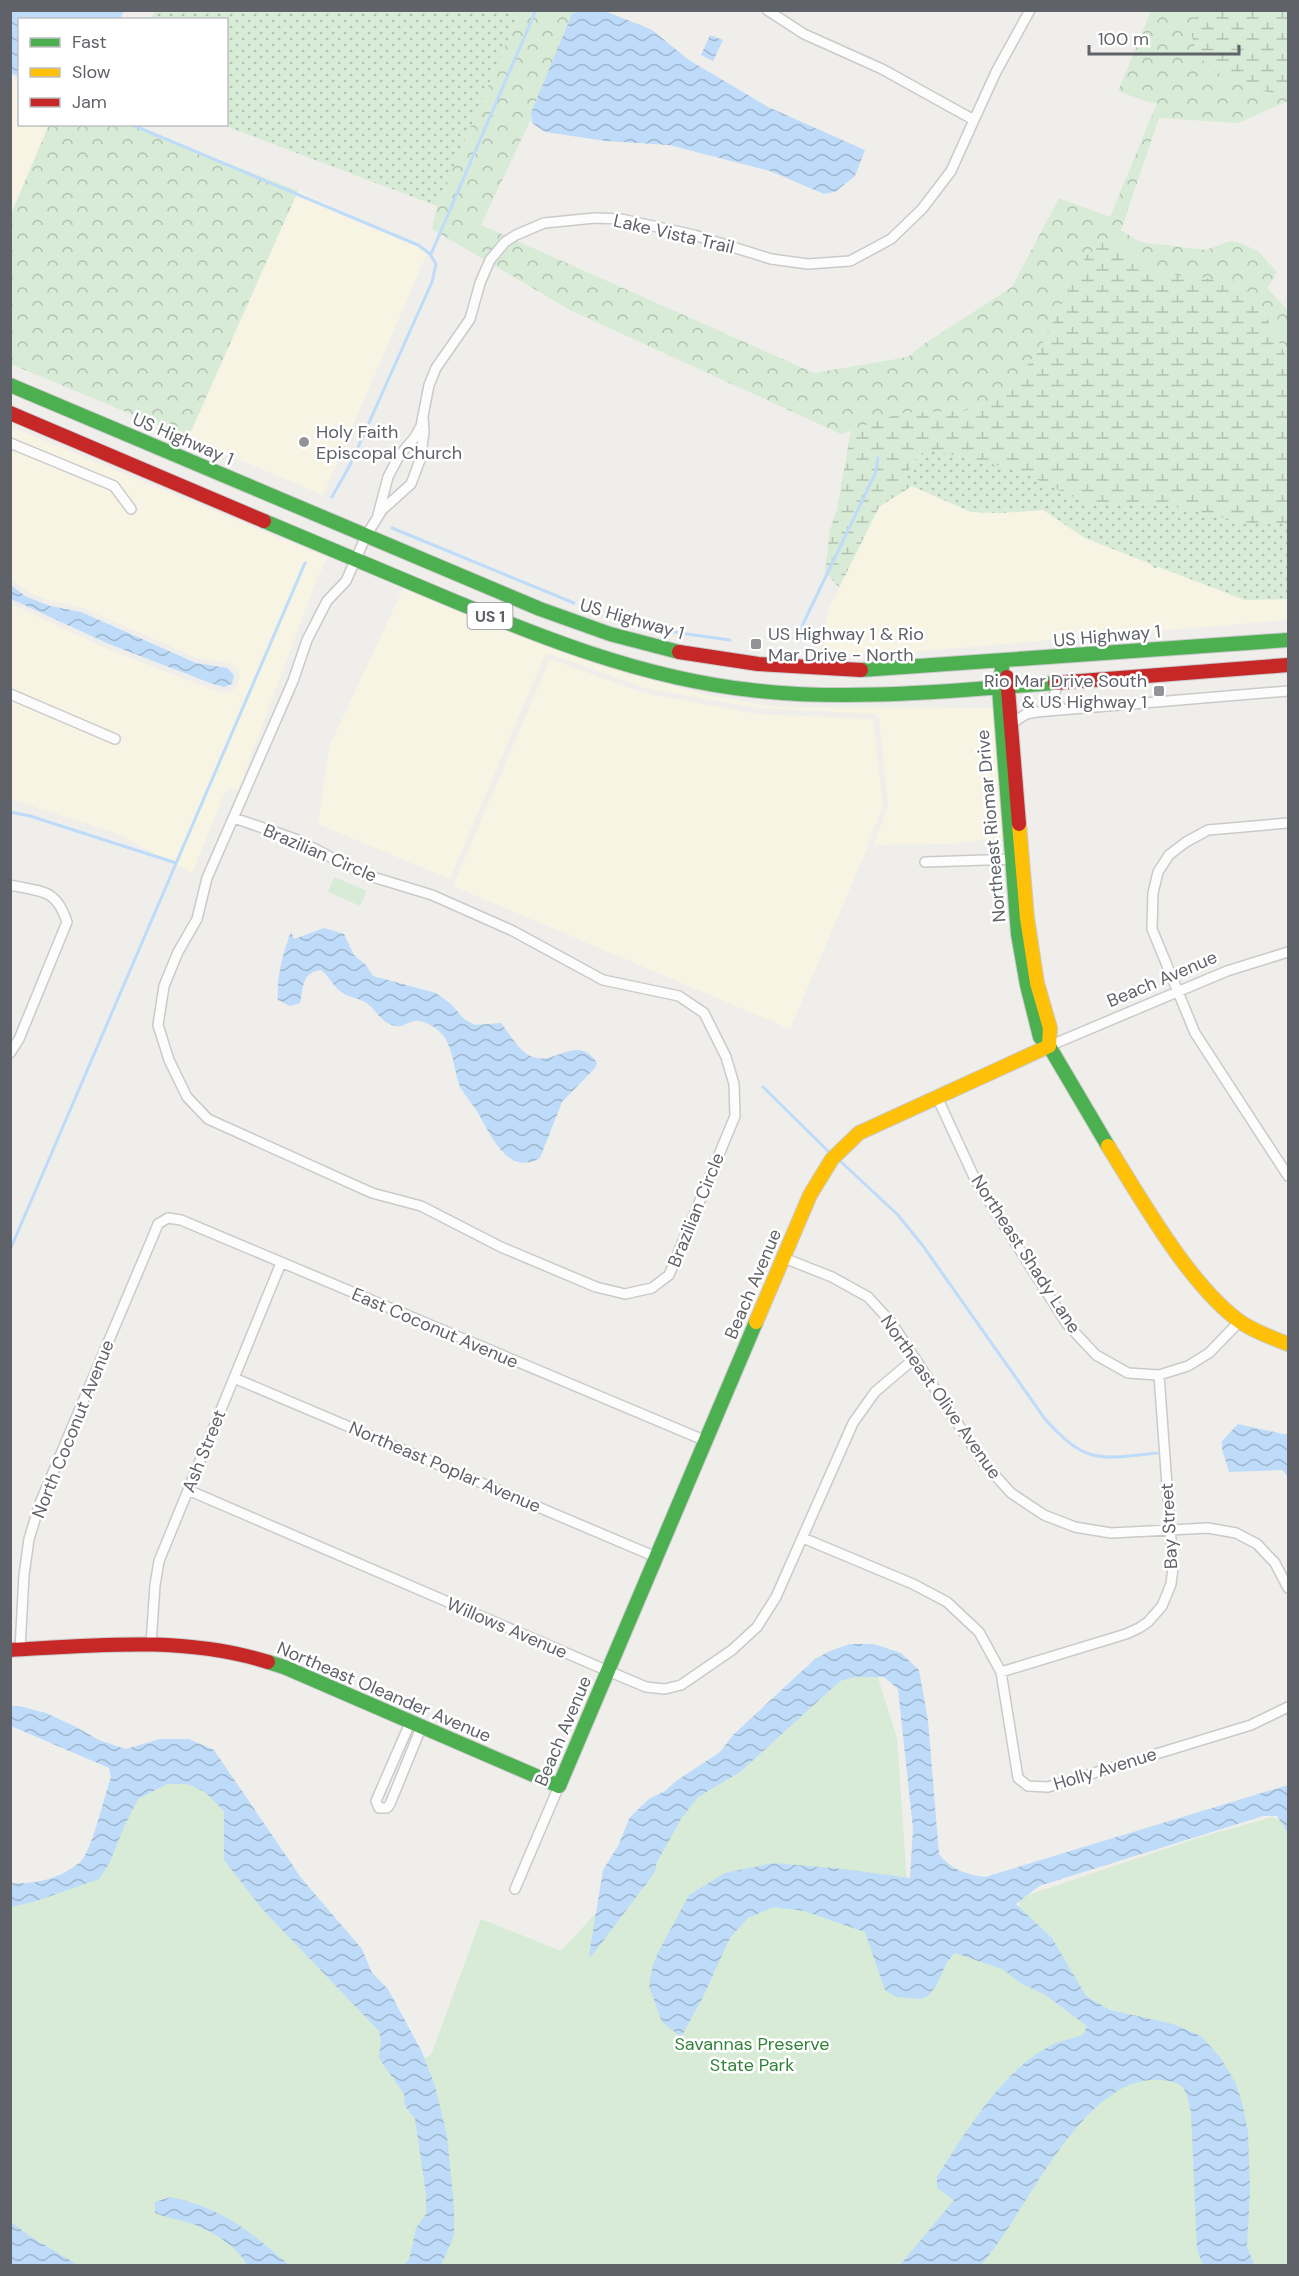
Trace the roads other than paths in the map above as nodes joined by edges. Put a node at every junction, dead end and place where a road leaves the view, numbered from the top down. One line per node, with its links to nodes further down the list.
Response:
1 (767, 10): 3 (street)
2 (1030, 10): 3 (street, Lake Vista Trail)
3 (974, 120): 6 (street, Lake Vista Trail)
4 (10, 385): 10 (main road, US Highway 1 / US 1)
5 (10, 413): 11 (main road, US 1)
6 (423, 417): 9 (street, Lake Vista Trail); 9 (street, Lake Vista Trail)
7 (10, 443): 8 (street)
8 (132, 509)
9 (377, 520): 10 (street, Lake Vista Trail)
10 (366, 536): 11 (street, Lake Vista Trail); 13 (main road, US Highway 1 / US 1)
11 (356, 559): 16 (main road, US 1); 22 (street, Brazilian Circle)
12 (1288, 639): 13 (main road, US Highway 1 / US 1)
13 (1003, 662): 16 (main road, Northeast Riomar Drive)
14 (1288, 665): 15 (main road, US 1)
15 (1058, 683): 16 (main road, US 1); 19 (street)
16 (1004, 688): 20 (main road, Northeast Riomar Drive); 24 (main road, Northeast Riomar Drive)
17 (1288, 691): 19 (street)
18 (10, 694): 21 (street)
19 (1062, 709): 20 (street)
20 (1011, 724): 24 (main road, Northeast Riomar Drive)
21 (115, 740)
22 (234, 818): 22 (street, Brazilian Circle)
23 (1288, 824): 28 (street)
24 (1017, 859): 25 (street); 29 (main road, Northeast Riomar Drive)
25 (925, 862)
26 (10, 885): 30 (street)
27 (1288, 952): 28 (street, Beach Avenue)
28 (1178, 992): 29 (street, Beach Avenue); 32 (street)
29 (1049, 1046): 31 (main road, Beach Avenue); 36 (main road, Northeast Riomar Drive)
30 (10, 1053)
31 (937, 1096): 34 (main road, Beach Avenue); 39 (street, Northeast Shady Lane)
32 (1288, 1176)
33 (164, 1220): 35 (street, East Coconut Avenue); 48 (street, North Coconut Avenue)
34 (784, 1258): 38 (street, Northeast Olive Avenue); 41 (main road, Beach Avenue)
35 (281, 1263): 40 (street, Ash Street); 41 (street, East Coconut Avenue)
36 (1240, 1322): 37 (main road, Northeast Riomar Drive); 39 (street, Northeast Shady Lane)
37 (1288, 1344)
38 (915, 1358): 43 (street, Northeast Olive Avenue); 44 (street, Willows Avenue)
39 (1159, 1375): 43 (street, Bay Street)
40 (234, 1377): 42 (street, Ash Street); 45 (street, Northeast Poplar Avenue)
41 (706, 1441): 45 (main road, Beach Avenue)
42 (188, 1490): 47 (street, Ash Street); 49 (street, Willows Avenue)
43 (1170, 1530): 46 (street, Northeast Olive Avenue); 50 (street, Bay Street)
44 (803, 1538): 49 (street, Willows Avenue); 50 (street, Holly Avenue)
45 (656, 1557): 49 (main road, Beach Avenue)
46 (1288, 1588)
47 (151, 1644): 48 (main road, Northeast Oleander Avenue); 52 (main road, Northeast Oleander Avenue)
48 (15, 1650)
49 (608, 1671): 53 (main road, Beach Avenue)
50 (1001, 1672): 51 (street, Holly Avenue)
51 (1288, 1707)
52 (416, 1725): 52 (street); 53 (main road, Northeast Oleander Avenue)
53 (559, 1786): 54 (street, Beach Avenue)
54 (515, 1889)

